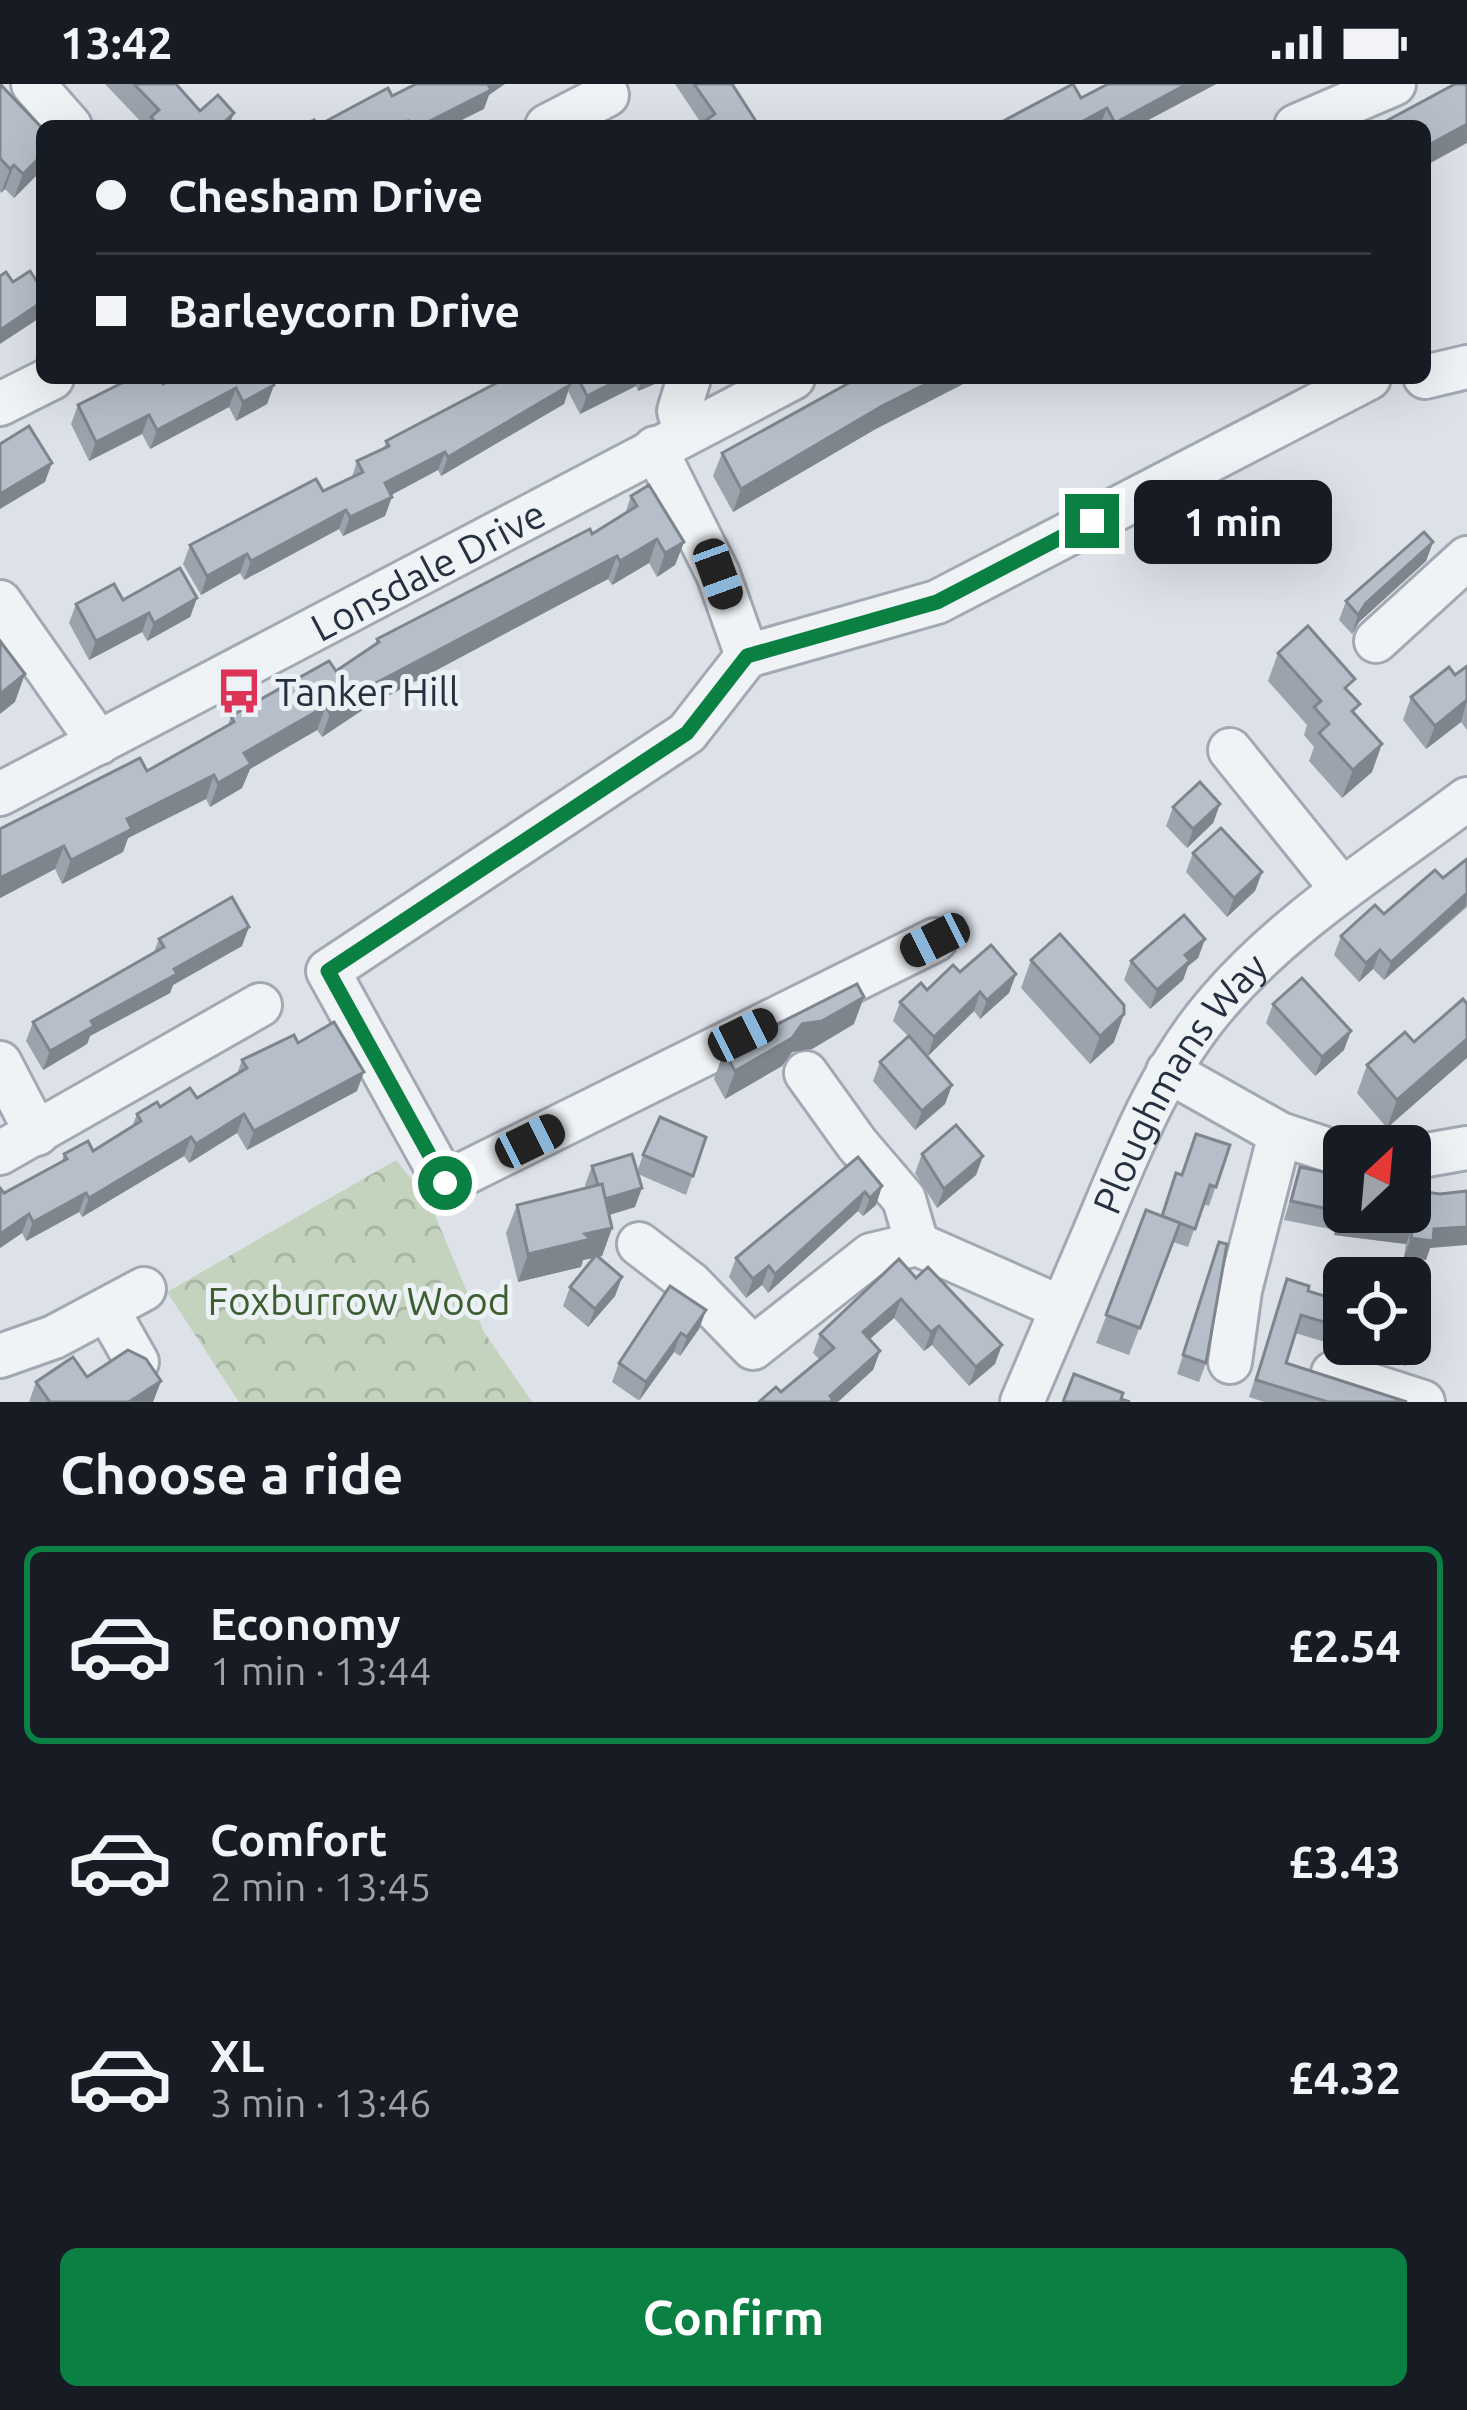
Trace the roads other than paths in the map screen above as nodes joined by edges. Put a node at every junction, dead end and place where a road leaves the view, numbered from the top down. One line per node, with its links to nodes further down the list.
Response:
1 (32, 84): 4 (street)
2 (1368, 88): 6 (street)
3 (611, 102): 5 (street)
4 (65, 120)
5 (563, 120)
6 (1307, 120)
7 (40, 384): 11 (street)
8 (687, 384): 12 (street)
9 (779, 384): 12 (street, Lonsdale Drive)
10 (1358, 384): 16 (street)
11 (0, 404)
12 (670, 440): 16 (street); 17 (street, Lonsdale Drive)
13 (1467, 558): 15 (street)
14 (0, 602): 17 (street)
15 (1376, 641)
16 (747, 656): 22 (street)
17 (99, 743): 19 (street, Lonsdale Drive)
18 (1230, 750): 21 (street)
19 (0, 794)
20 (1464, 806): 21 (street, Ploughmans Way)
21 (1342, 889): 25 (street, Ploughmans Way)
22 (935, 940)
23 (260, 1005): 28 (street)
24 (0, 1063): 28 (street)
25 (1168, 1071): 27 (street); 34 (street, Ploughmans Way)
26 (806, 1073): 33 (street)
27 (1280, 1134): 29 (street); 37 (street)
28 (19, 1143)
29 (1323, 1148)
30 (1467, 1148): 31 (street)
31 (1431, 1154)
32 (639, 1244): 33 (street)
33 (917, 1244): 34 (street)
34 (1062, 1308): 39 (street, Ploughmans Way)
35 (0, 1356): 36 (street)
36 (137, 1362)
37 (1230, 1362)
38 (1333, 1373): 40 (street)
39 (1022, 1402)
40 (1423, 1402)

